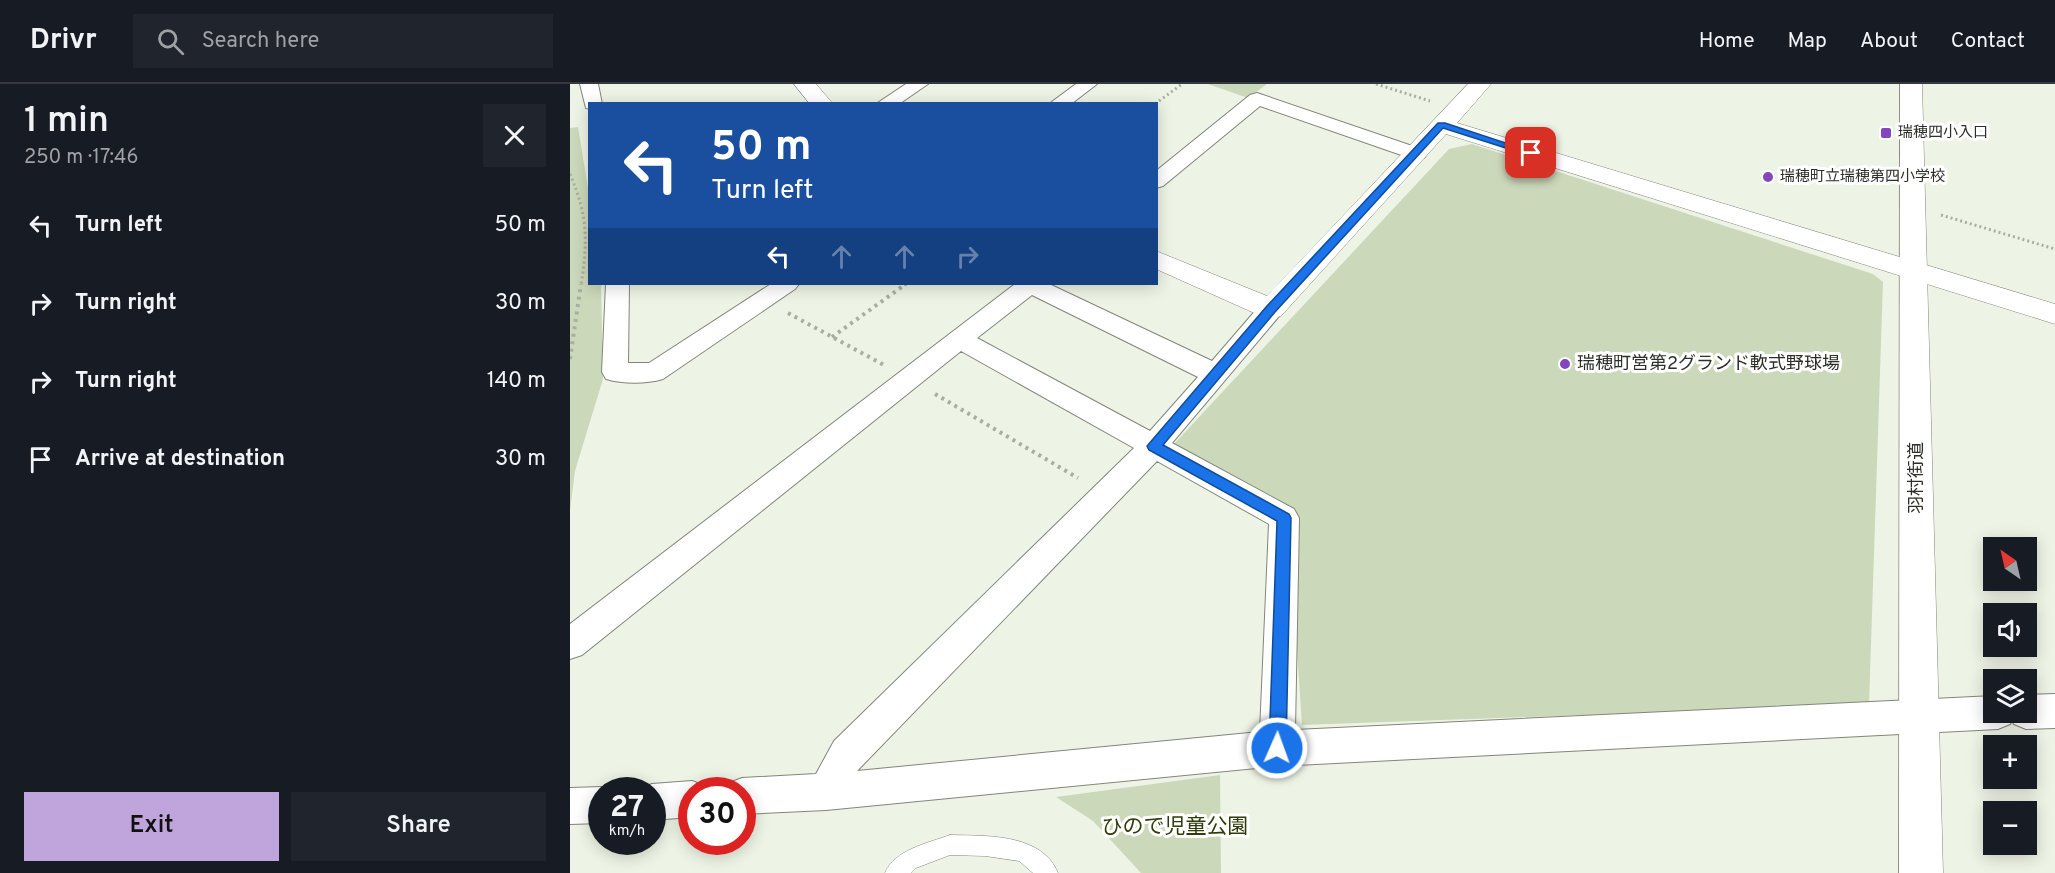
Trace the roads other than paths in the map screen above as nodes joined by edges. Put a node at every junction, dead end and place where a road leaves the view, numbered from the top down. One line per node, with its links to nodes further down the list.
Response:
1 (589, 84): 7 (street)
2 (805, 84): 8 (street)
3 (919, 84): 9 (street)
4 (1089, 84): 10 (street)
5 (1480, 84): 11 (street)
6 (1911, 84): 15 (street, 羽村街道)
7 (592, 102)
8 (820, 102)
9 (888, 102)
10 (1061, 102)
11 (1449, 117): 12 (street); 15 (street)
12 (1417, 154): 13 (street); 20 (street)
13 (1158, 180)
14 (1158, 260): 20 (street)
15 (1914, 270): 21 (street); 29 (street, 羽村街道)
16 (617, 285): 17 (street)
17 (785, 285)
18 (1029, 285): 22 (street)
19 (1032, 285): 23 (street)
20 (1271, 309): 23 (street)
21 (2055, 315)
22 (959, 339): 24 (street); 25 (street)
23 (1215, 374): 24 (street)
24 (1154, 446): 30 (street); 31 (street)
25 (570, 644)
26 (2055, 711): 27 (street)
27 (2037, 712)
28 (1983, 713): 29 (street)
29 (1918, 715): 30 (street); 37 (street, 羽村街道)
30 (1277, 748): 31 (street)
31 (826, 792): 32 (street)
32 (756, 795)
33 (588, 805): 34 (street)
34 (570, 806)
35 (895, 873): 36 (lane)
36 (1048, 873)
37 (1921, 873)

